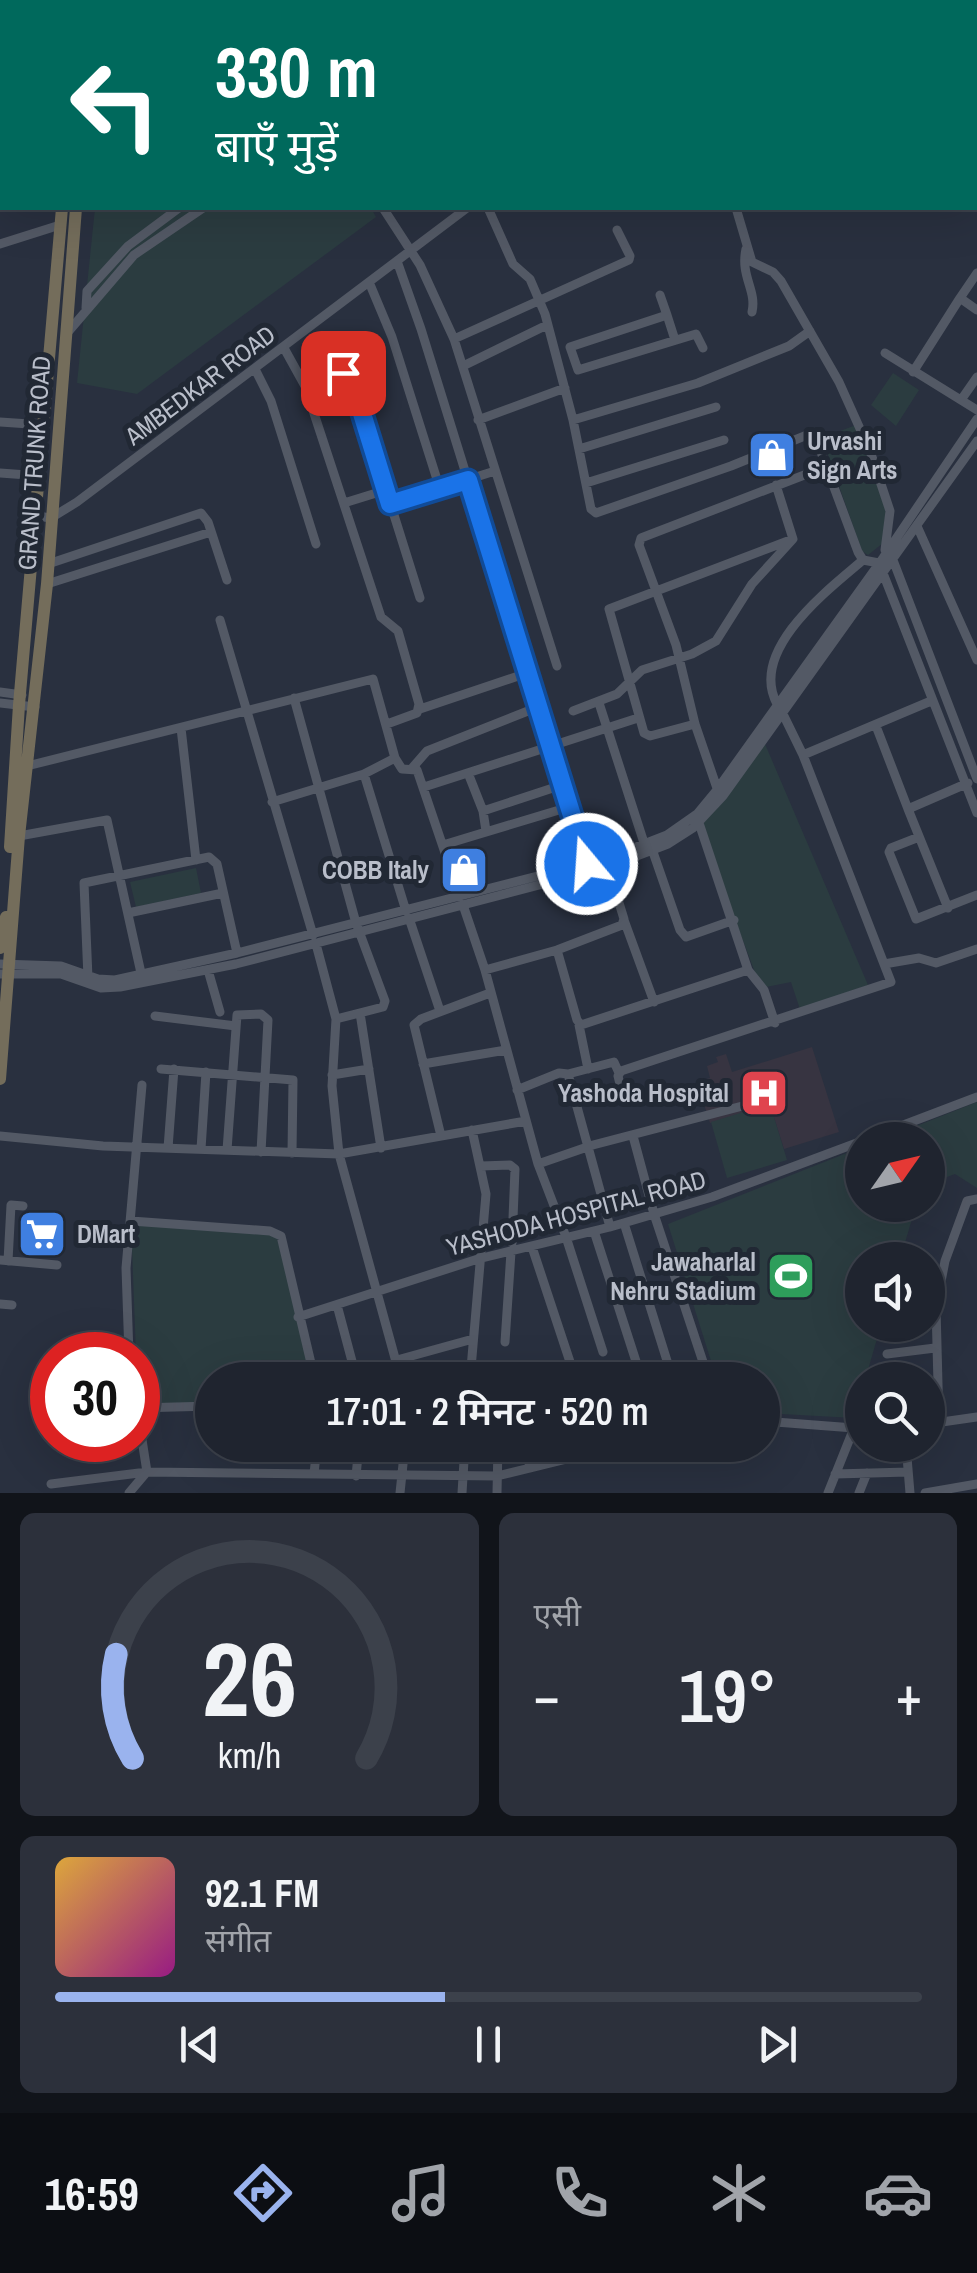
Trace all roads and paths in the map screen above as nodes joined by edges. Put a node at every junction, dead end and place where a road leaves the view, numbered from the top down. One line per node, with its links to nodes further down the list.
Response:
1 (62, 210): 9 (highway, GRAND TRUNK ROAD)
2 (76, 210): 26 (highway, GRAND TRUNK ROAD)
3 (176, 210): 20 (street)
4 (200, 210): 20 (street)
5 (384, 210): 13 (street)
6 (464, 210): 13 (street, AMBEDKAR ROAD)
7 (489, 210): 19 (street)
8 (737, 210): 12 (street)
9 (60, 226): 11 (street); 33 (highway, GRAND TRUNK ROAD)
10 (617, 230): 19 (street)
11 (0, 244)
12 (747, 246): 22 (street); 25 (street)
13 (412, 250): 14 (street, AMBEDKAR ROAD); 27 (street)
14 (396, 261): 16 (street, AMBEDKAR ROAD); 56 (street)
15 (977, 273): 18 (street)
16 (370, 282): 29 (street, AMBEDKAR ROAD); 59 (street)
17 (660, 295): 23 (street)
18 (960, 298): 21 (street); 37 (street)
19 (540, 302): 24 (street); 27 (street)
20 (86, 309): 26 (street)
21 (977, 310)
22 (752, 312)
23 (667, 315): 28 (street); 32 (street)
24 (548, 324): 34 (street); 35 (street)
25 (810, 331): 45 (street); 63 (street)
26 (66, 334): 33 (highway, GRAND TRUNK ROAD)
27 (454, 339): 35 (street)
28 (675, 340): 30 (street); 32 (street)
29 (284, 348): 36 (street, AMBEDKAR ROAD); 39 (street)
30 (703, 348)
31 (885, 352): 37 (street)
32 (574, 358): 34 (street)
33 (57, 362): 48 (highway, GRAND TRUNK ROAD); 64 (highway, GRAND TRUNK ROAD)
34 (558, 362): 40 (street)
35 (463, 366): 44 (street)
36 (255, 370): 64 (street, AMBEDKAR ROAD); 68 (street)
37 (914, 372): 41 (street)
38 (977, 377): 41 (street)
39 (305, 386): 60 (street); 61 (street)
40 (564, 388): 44 (street); 45 (street)
41 (961, 400): 43 (street)
42 (716, 407): 51 (street)
43 (977, 410)
44 (478, 420): 53 (street)
45 (573, 420): 51 (street)
46 (977, 420): 65 (street)
47 (0, 422): 48 (street)
48 (44, 426): 55 (highway, GRAND TRUNK ROAD)
49 (724, 440): 57 (street)
50 (977, 441): 65 (street)
51 (579, 449): 57 (street)
52 (825, 467): 57 (street); 58 (street); 70 (street)
53 (495, 471): 56 (street); 80 (street)
54 (0, 473): 55 (street)
55 (40, 476): 64 (highway, GRAND TRUNK ROAD)
56 (468, 480): 59 (street); 81 (street)
57 (586, 483)
58 (776, 486): 67 (street); 75 (street)
59 (440, 489): 62 (street)
60 (386, 490): 61 (street); 62 (street)
61 (344, 503): 92 (street)
62 (390, 504): 76 (street)
63 (890, 512): 65 (street); 69 (street)
64 (44, 517): 71 (highway, GRAND TRUNK ROAD); 85 (highway, GRAND TRUNK ROAD)
65 (912, 527): 69 (street); 79 (street)
66 (211, 532): 71 (street); 73 (street); 74 (street)
67 (793, 539): 75 (street); 78 (street)
68 (316, 544)
69 (886, 558): 70 (street); 72 (street); 91 (street); 108 (street)
70 (863, 560): 91 (street)
71 (48, 564): 74 (highway, GRAND TRUNK ROAD)
72 (884, 575): 87 (street); 91 (street)
73 (227, 580)
74 (47, 584): 86 (highway, GRAND TRUNK ROAD)
75 (655, 590): 78 (street); 82 (street)
76 (420, 598)
77 (220, 620): 93 (street)
78 (679, 657): 82 (street); 97 (street)
79 (977, 660)
80 (557, 666)
81 (527, 672): 90 (street); 92 (street)
82 (628, 684): 89 (street); 95 (street)
83 (0, 692): 85 (street)
84 (294, 698): 93 (street); 96 (street); 112 (street)
85 (20, 700): 86 (street); 88 (street); 137 (highway, GRAND TRUNK ROAD)
86 (36, 701): 104 (highway, GRAND TRUNK ROAD)
87 (932, 701): 98 (street); 109 (street)
88 (0, 703)
89 (599, 703): 94 (street); 100 (street)
90 (538, 708): 101 (street); 105 (street)
91 (780, 708): 102 (street); 113 (street)
92 (420, 709): 96 (street)
93 (246, 710): 99 (street); 114 (street)
94 (573, 711)
95 (638, 718): 97 (street); 100 (street)
96 (387, 724): 103 (street)
97 (696, 724): 113 (street)
98 (876, 726): 102 (street); 116 (street)
99 (182, 728): 104 (street); 125 (street)
100 (607, 728): 101 (street); 124 (street)
101 (550, 745): 106 (street); 110 (street)
102 (803, 755): 144 (street)
103 (395, 758): 105 (street); 107 (street)
104 (27, 766): 121 (highway, GRAND TRUNK ROAD)
105 (413, 767): 111 (street)
106 (468, 773): 111 (street); 117 (street)
107 (364, 774): 112 (street); 134 (street)
108 (977, 779): 109 (street)
109 (966, 784): 116 (street); 118 (street)
110 (562, 786): 115 (street); 117 (street)
111 (424, 787): 123 (street)
112 (317, 789): 114 (street); 138 (street)
113 (719, 794): 119 (street); 124 (street)
114 (272, 802): 139 (street)
115 (569, 806): 120 (street); 126 (street)
116 (908, 809): 122 (street)
117 (482, 810): 120 (street)
118 (977, 814)
119 (699, 823): 124 (street); 136 (street)
120 (486, 831): 123 (street)
121 (20, 836): 128 (street); 140 (highway, GRAND TRUNK ROAD)
122 (919, 837): 132 (street); 132 (street)
123 (443, 844): 131 (street)
124 (649, 849): 126 (street); 127 (street); 136 (street)
125 (196, 860): 128 (street); 129 (street)
126 (587, 864): 131 (street)
127 (608, 868): 131 (street); 135 (street)
128 (120, 876): 133 (street); 150 (street)
129 (224, 893): 133 (street); 143 (street)
130 (977, 895): 132 (street)
131 (461, 901): 134 (street); 147 (street)
132 (948, 908)
133 (128, 913): 149 (street)
134 (407, 914): 138 (street); 153 (street)
135 (624, 919): 142 (street); 152 (street)
136 (734, 920): 148 (street)
137 (3, 924): 140 (highway, GRAND TRUNK ROAD)
138 (357, 927): 139 (street); 155 (street)
139 (314, 939): 143 (street); 146 (street); 157 (street)
140 (3, 946): 145 (highway, GRAND TRUNK ROAD)
141 (977, 949): 144 (street)
142 (557, 950): 147 (street); 159 (street)
143 (238, 953): 149 (street)
144 (884, 964): 158 (street)
145 (5, 969): 150 (street); 173 (highway, GRAND TRUNK ROAD)
146 (208, 970): 150 (street); 154 (street)
147 (485, 970): 151 (street)
148 (748, 970): 152 (street); 158 (street)
149 (142, 973): 150 (street)
150 (88, 980)
151 (490, 994): 153 (street); 161 (street)
152 (654, 1002): 159 (street)
153 (440, 1011): 162 (street)
154 (220, 1012)
155 (360, 1014): 157 (street); 166 (street)
156 (154, 1016): 160 (street)
157 (336, 1019): 171 (street)
158 (774, 1022): 168 (street)
159 (579, 1024): 165 (street)
160 (236, 1026): 169 (street); 172 (street)
161 (506, 1050): 162 (street); 175 (street)
162 (423, 1064): 183 (street)
163 (161, 1069): 164 (street)
164 (174, 1069): 167 (street); 187 (street)
165 (588, 1069): 168 (street); 170 (street)
166 (369, 1070): 171 (street); 188 (street)
167 (206, 1072): 169 (street); 190 (street)
168 (619, 1072): 178 (street)
169 (232, 1074): 172 (street); 191 (street)
170 (568, 1074): 175 (street); 189 (street)
171 (332, 1075): 194 (street)
172 (266, 1078): 192 (street); 193 (street)
173 (0, 1079)
174 (142, 1086): 185 (street)
175 (517, 1090): 179 (street)
176 (977, 1097): 180 (street, YASHODA HOSPITAL ROAD)
177 (768, 1098): 184 (street)
178 (624, 1100)
179 (526, 1121): 181 (street); 195 (street)
180 (911, 1122)
181 (472, 1130): 183 (street); 196 (street)
182 (0, 1136): 185 (street)
183 (441, 1136): 188 (street)
184 (633, 1136): 189 (street); 199 (street)
185 (136, 1146): 187 (street); 200 (street)
186 (845, 1147): 199 (street, YASHODA HOSPITAL ROAD)
187 (168, 1148): 190 (street)
188 (381, 1148): 194 (street)
189 (589, 1148): 195 (street); 202 (street)
190 (201, 1149): 191 (street)
191 (227, 1150): 192 (street)
192 (262, 1152): 193 (street)
193 (292, 1153): 194 (street)
194 (339, 1154): 210 (street)
195 (538, 1164): 204 (street)
196 (481, 1166): 205 (street); 207 (street)
197 (977, 1199): 218 (street)
198 (23, 1206): 208 (street)
199 (654, 1214): 201 (street, YASHODA HOSPITAL ROAD); 228 (street)
200 (131, 1221): 214 (street); 215 (street)
201 (624, 1223): 202 (street, YASHODA HOSPITAL ROAD); 227 (street)
202 (610, 1227): 203 (street, YASHODA HOSPITAL ROAD)
203 (594, 1231): 204 (street, YASHODA HOSPITAL ROAD); 226 (street)
204 (566, 1237): 206 (street, YASHODA HOSPITAL ROAD); 219 (street)
205 (511, 1247): 206 (street, YASHODA HOSPITAL ROAD); 207 (street, YASHODA HOSPITAL ROAD); 217 (street)
206 (532, 1247): 225 (street)
207 (478, 1259): 210 (street, YASHODA HOSPITAL ROAD); 216 (street)
208 (4, 1260): 209 (street)
209 (56, 1265)
210 (379, 1291): 213 (street, YASHODA HOSPITAL ROAD); 221 (street)
211 (0, 1304): 212 (street)
212 (12, 1305)
213 (337, 1305): 214 (street, YASHODA HOSPITAL ROAD); 223 (street)
214 (298, 1318): 222 (street)
215 (127, 1332)
216 (473, 1339): 221 (street); 224 (street)
217 (505, 1342)
218 (935, 1348): 220 (street); 229 (street)
219 (603, 1352)
220 (887, 1354)
221 (396, 1360)
222 (310, 1362)
223 (351, 1362)
224 (471, 1362)
225 (570, 1362)
226 (636, 1362)
227 (667, 1362)
228 (703, 1362)
229 (934, 1362)
230 (195, 1407): 231 (street)
231 (160, 1410)
232 (977, 1417): 233 (street)
233 (945, 1422)
234 (780, 1423): 235 (street)
235 (845, 1427)
236 (845, 1454): 251 (street)
237 (146, 1462): 247 (street)
238 (315, 1462): 250 (street)
239 (357, 1462): 252 (street)
240 (403, 1462): 254 (street)
241 (463, 1462): 255 (street)
242 (498, 1462): 253 (street)
243 (529, 1462): 246 (street)
244 (551, 1462): 246 (street)
245 (907, 1462): 249 (street)
246 (530, 1468): 253 (street)
247 (147, 1472): 250 (street); 256 (street); 258 (street)
248 (866, 1472): 249 (street); 251 (street); 263 (street)
249 (908, 1472): 264 (street)
250 (314, 1474): 252 (street)
251 (835, 1474): 262 (street)
252 (356, 1476): 254 (street)
253 (498, 1476): 255 (street); 261 (street)
254 (401, 1477): 255 (street); 259 (street)
255 (462, 1478): 260 (street)
256 (50, 1484)
257 (972, 1487): 265 (street)
258 (129, 1493)
259 (400, 1493)
260 (462, 1493)
261 (497, 1493)
262 (828, 1493)
263 (859, 1493)
264 (910, 1493)
265 (925, 1493)

